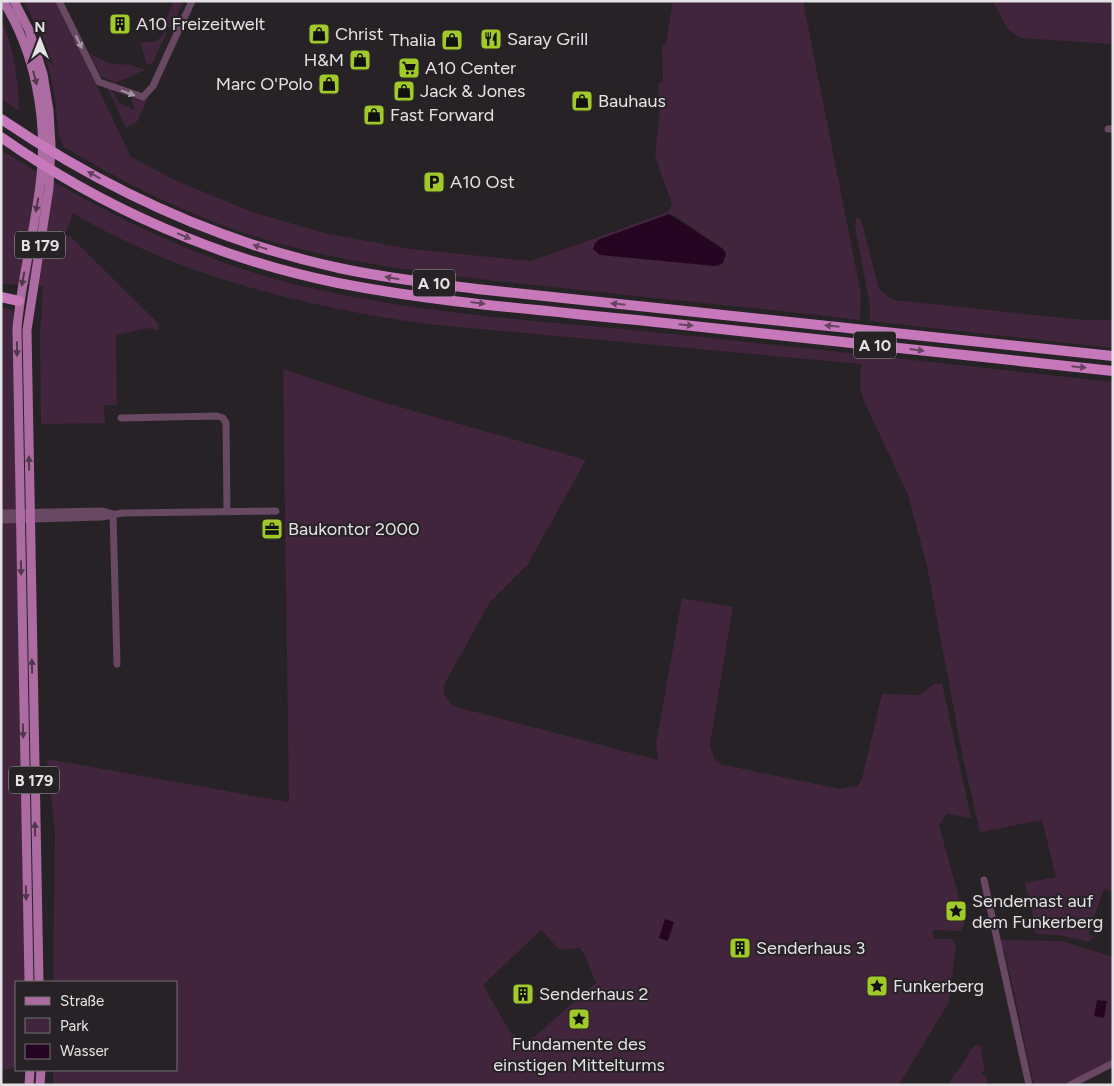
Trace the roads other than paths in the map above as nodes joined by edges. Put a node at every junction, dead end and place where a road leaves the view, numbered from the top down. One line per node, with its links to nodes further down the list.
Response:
1 (3, 1): 7 (main road, B 179, one-way to 7)
2 (14, 1): 7 (main road, B 179)
3 (59, 1): 4 (street, one-way to 4)
4 (192, 1)
5 (1, 119): 11 (highway, A 10, one-way to 5)
6 (1, 137): 12 (highway, A 10, one-way to 12)
7 (45, 187): 9 (main road, B 179, one-way to 9); 10 (main road, B 179)
8 (1, 296): 9 (highway)
9 (19, 301): 10 (main road); 19 (main road, B 179, one-way to 19)
10 (30, 302): 18 (main road, B 179, one-way to 10)
11 (1113, 356)
12 (1113, 371)
13 (121, 418): 15 (street)
14 (276, 511): 15 (street)
15 (228, 512): 17 (street)
16 (1, 513): 19 (street)
17 (113, 514): 18 (street); 21 (street)
18 (30, 515): 19 (street); 24 (main road, B 179, one-way to 18)
19 (20, 516): 20 (street); 23 (main road, B 179, one-way to 23)
20 (1, 520)
21 (116, 664)
22 (984, 880): 30 (street)
23 (29, 981)
24 (39, 981)
25 (1113, 1063): 31 (street)
26 (30, 1071): 28 (main road)
27 (41, 1071): 29 (main road)
28 (30, 1085)
29 (40, 1085)
30 (1029, 1085)
31 (1070, 1085)

